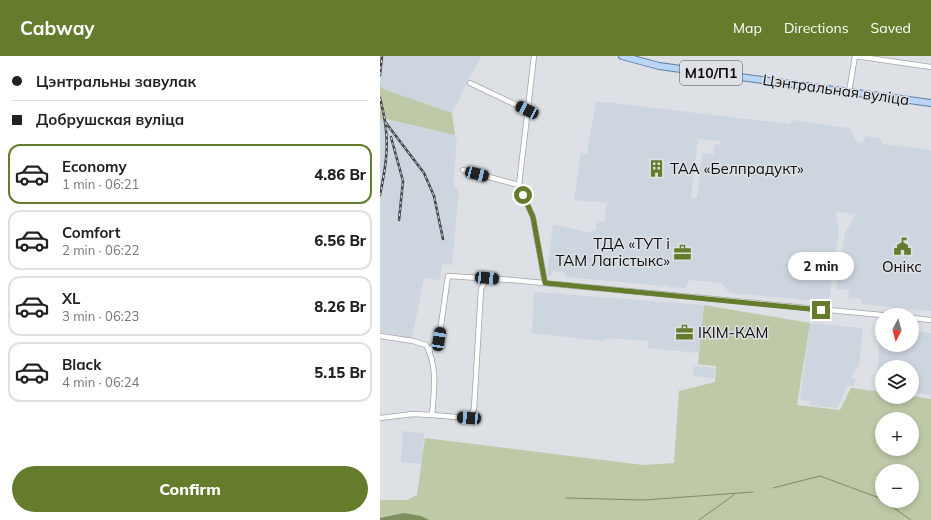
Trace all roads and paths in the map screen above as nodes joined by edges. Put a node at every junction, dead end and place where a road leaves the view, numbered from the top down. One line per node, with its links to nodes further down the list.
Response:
1 (534, 56): 8 (street)
2 (622, 56): 6 (main road, Цэнтральная вуліца / М10/П1)
3 (855, 56): 4 (street); 6 (street)
4 (931, 67)
5 (470, 83): 8 (street)
6 (849, 92): 7 (main road, Цэнтральная вуліца / М10/П1)
7 (931, 103)
8 (527, 110): 10 (street)
9 (463, 170): 10 (street)
10 (519, 185): 12 (street)
11 (487, 278): 12 (street); 17 (street); 18 (street)
12 (545, 283): 13 (street)
13 (875, 314)
14 (919, 319): 15 (street)
15 (931, 320)
16 (380, 336): 17 (street)
17 (429, 351): 18 (street)
18 (432, 415): 19 (street)
19 (380, 418)

